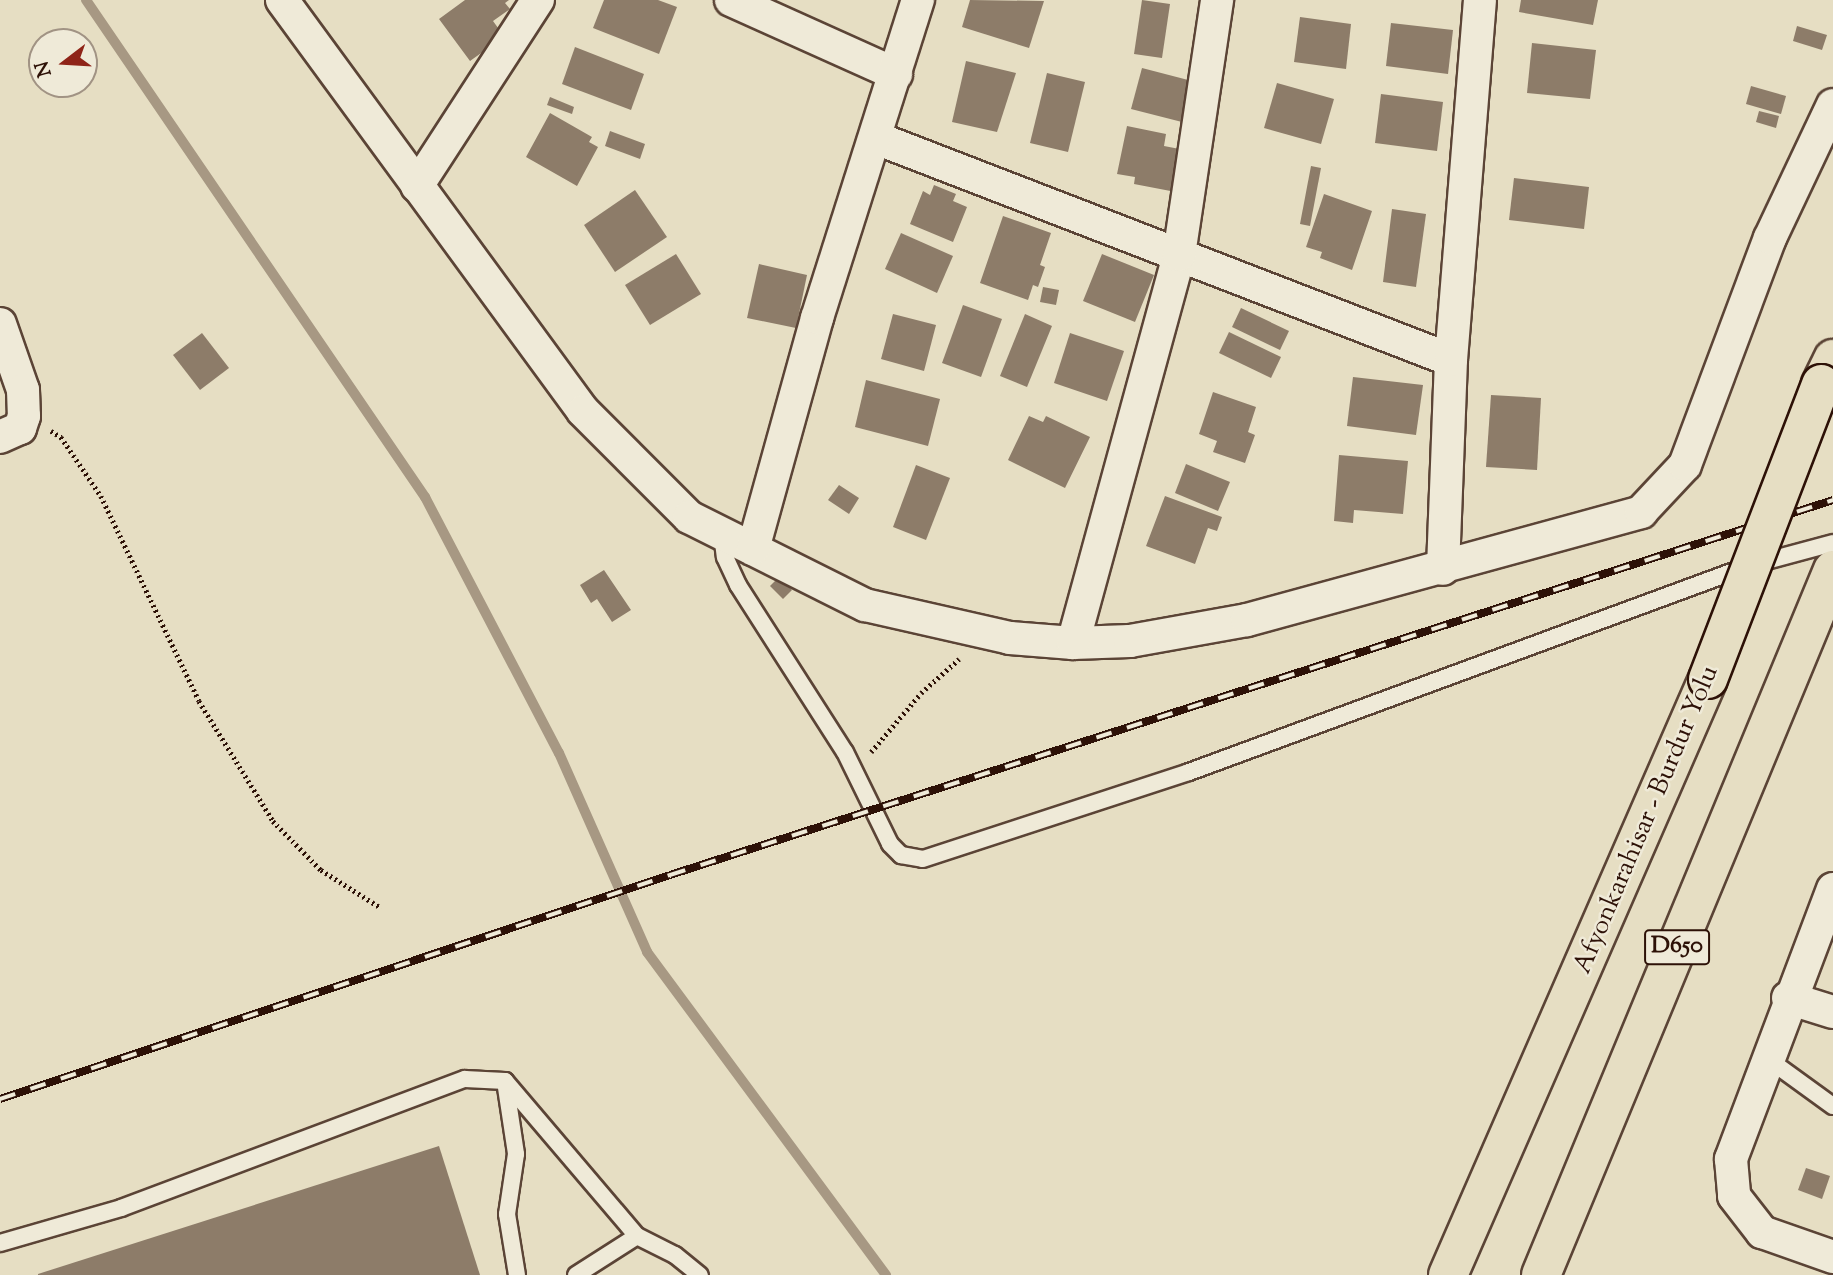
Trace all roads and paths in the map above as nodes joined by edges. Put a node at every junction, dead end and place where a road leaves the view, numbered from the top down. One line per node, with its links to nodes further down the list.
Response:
1 (282, 0): 10 (street)
2 (538, 0): 10 (street)
3 (731, 0): 7 (street)
4 (918, 0): 7 (street)
5 (1217, 0): 11 (street)
6 (1480, 0): 13 (street)
7 (896, 74): 9 (street)
8 (1833, 105): 20 (street)
9 (876, 138): 11 (street); 19 (street)
10 (417, 186): 17 (street)
11 (1179, 255): 13 (street); 23 (street)
12 (0, 324): 15 (street)
13 (1451, 360): 20 (street)
14 (1827, 371): 38 (highway, Afyonkarahisar - Burdur Yolu / D650, bridge)
15 (24, 416): 16 (street); 26 (path)
16 (0, 437)
17 (722, 534): 19 (street); 24 (lane)
18 (1833, 543): 24 (lane)
19 (753, 549): 22 (street)
20 (1443, 569): 23 (street)
21 (1833, 570): 39 (highway, D650)
22 (988, 632): 23 (street); 24 (path)
23 (1073, 643)
24 (855, 771)
25 (1833, 889): 27 (street)
26 (381, 908)
27 (1788, 998): 28 (street); 29 (street)
28 (1833, 1012)
29 (1768, 1059): 31 (lane); 34 (street)
30 (505, 1081): 32 (lane); 33 (lane); 35 (lane)
31 (1833, 1106)
32 (638, 1236): 36 (lane); 37 (lane)
33 (0, 1243)
34 (1833, 1256)
35 (517, 1275)
36 (576, 1275)
37 (700, 1275)
38 (1448, 1275)
39 (1541, 1275)

